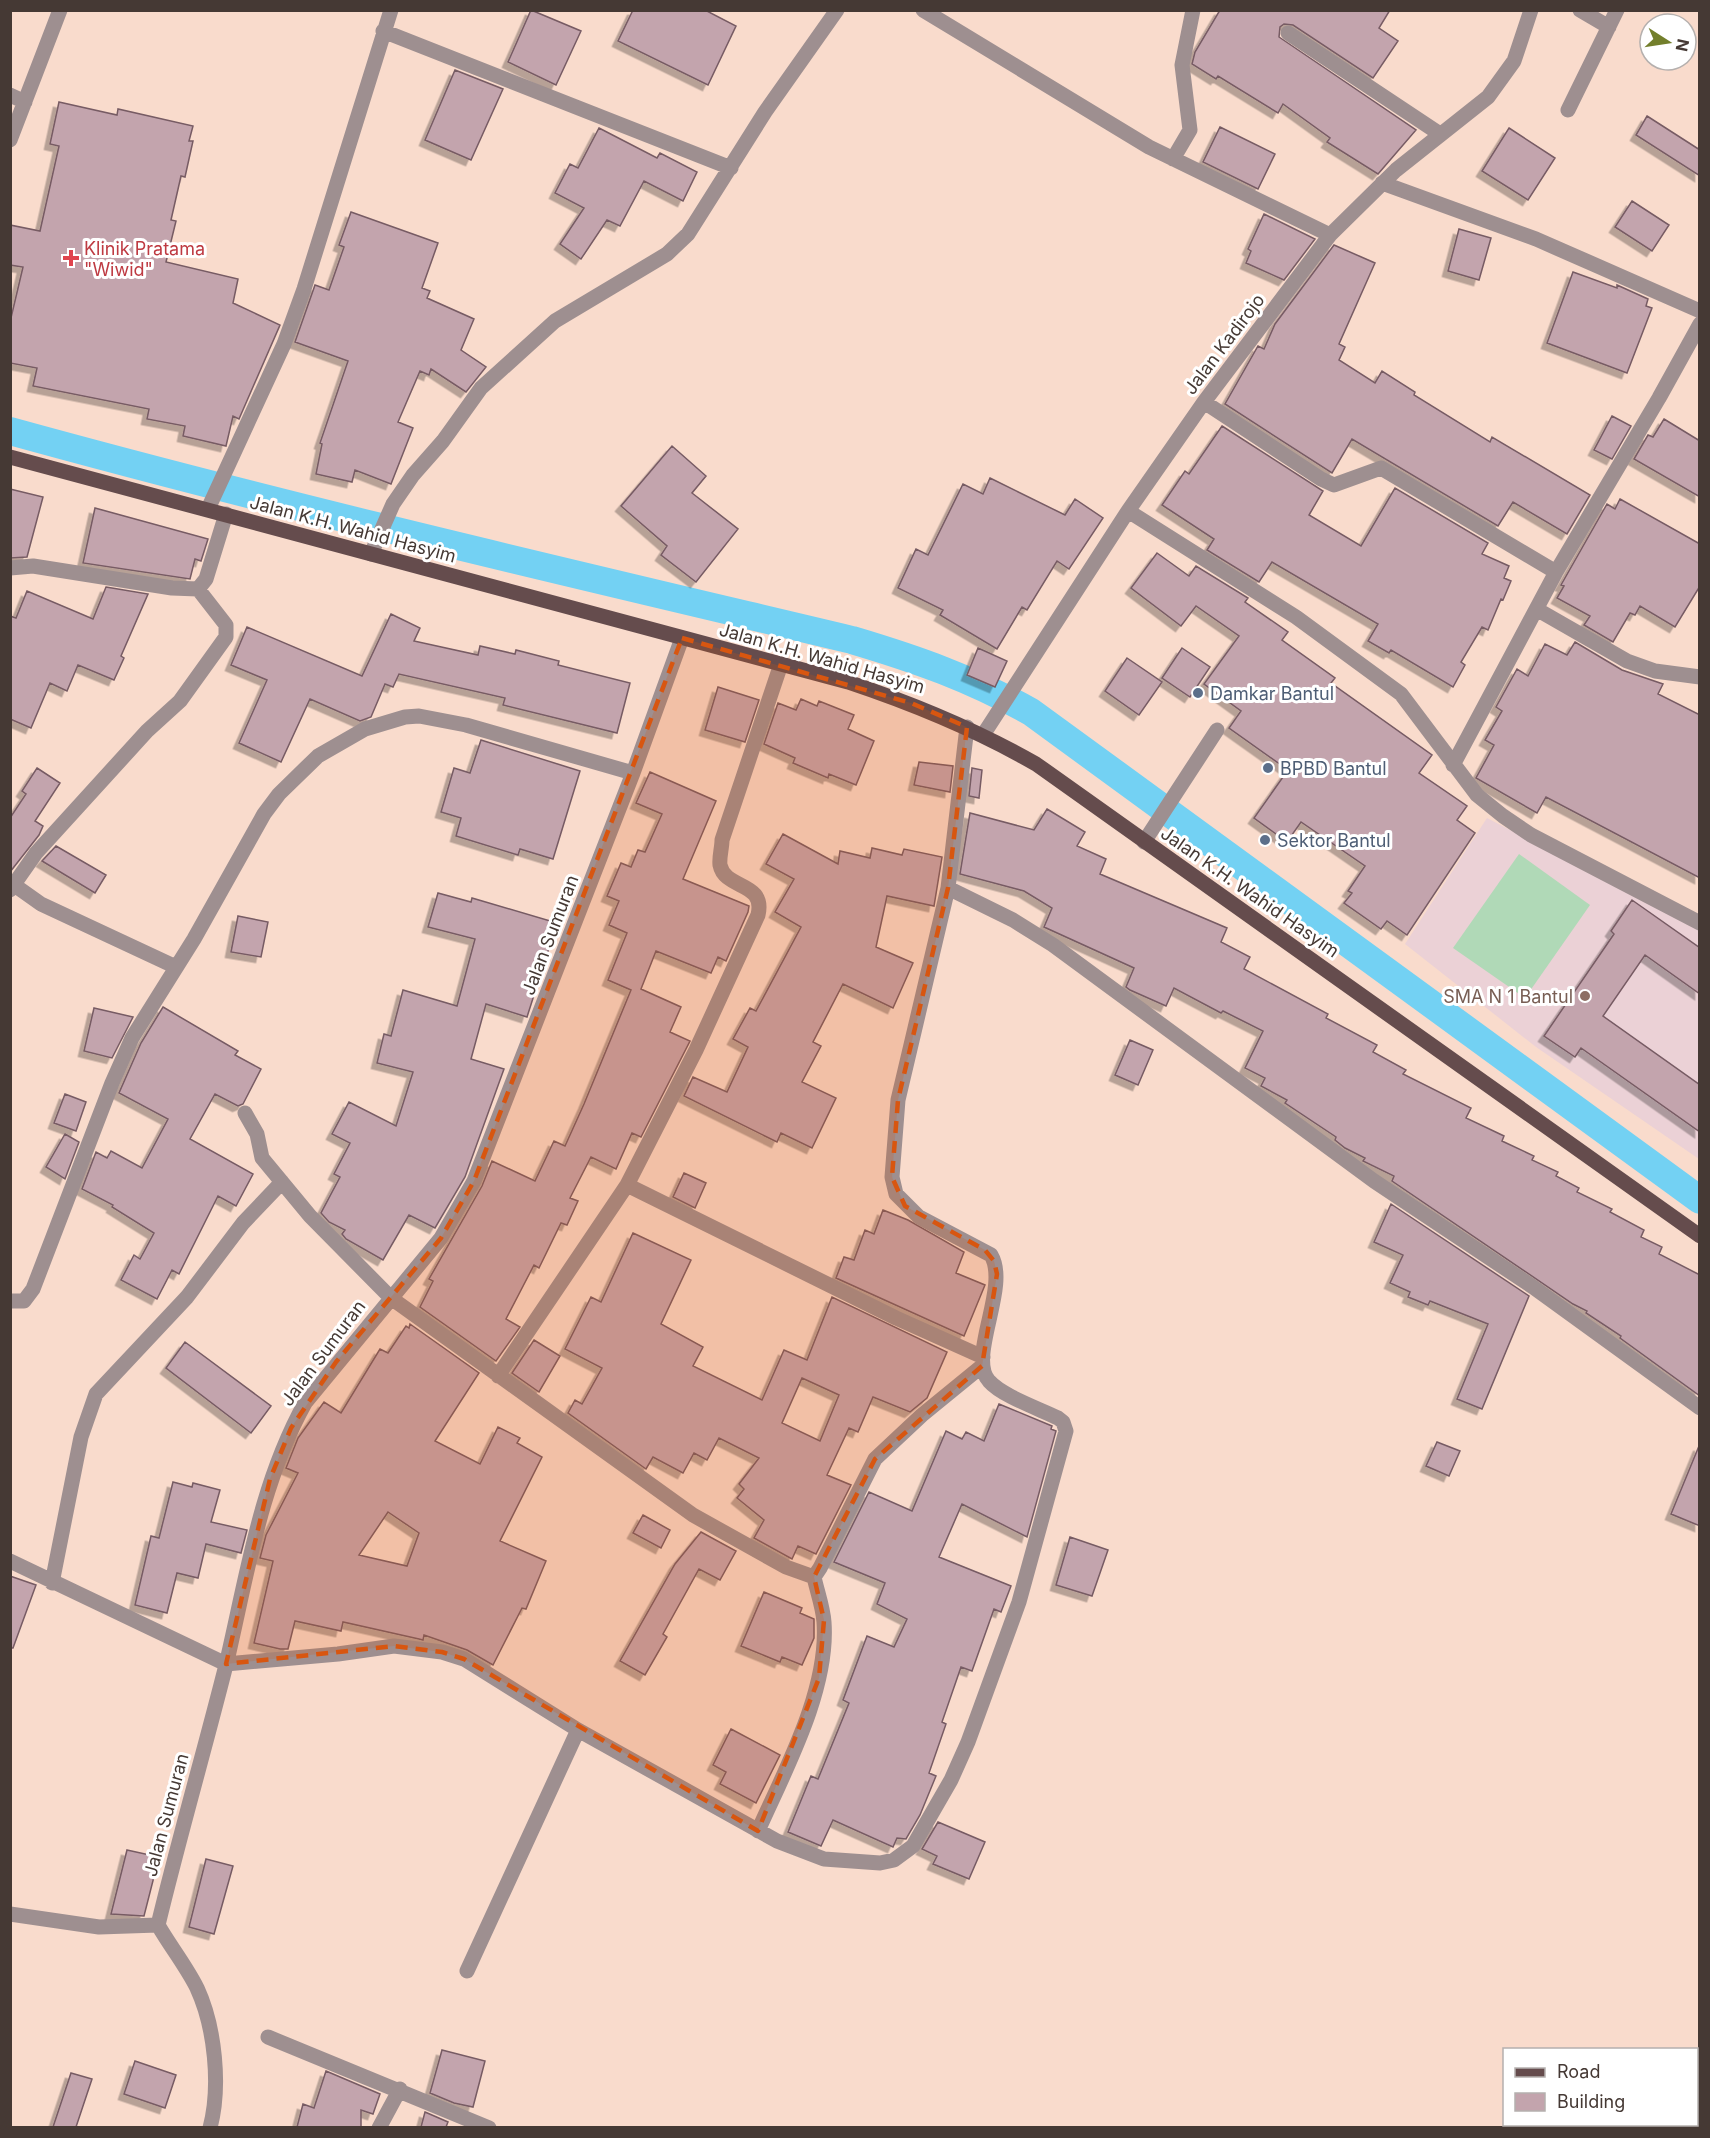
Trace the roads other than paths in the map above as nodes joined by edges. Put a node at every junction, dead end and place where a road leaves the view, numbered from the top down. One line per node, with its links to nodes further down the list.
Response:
1 (60, 10): 13 (street)
2 (391, 10): 10 (street)
3 (837, 10): 18 (street)
4 (923, 10): 17 (street)
5 (1193, 10): 17 (street)
6 (1531, 10): 15 (street, Jalan Kadirojo)
7 (1580, 10): 9 (street)
8 (1617, 10): 9 (street)
9 (1609, 27): 14 (street)
10 (383, 31): 18 (street); 25 (street)
11 (1288, 33): 15 (street)
12 (10, 95): 13 (street)
13 (25, 102): 16 (street)
14 (1568, 110)
15 (1440, 134): 19 (street, Jalan Kadirojo)
16 (10, 140)
17 (1173, 159): 20 (street)
18 (730, 168): 28 (street)
19 (1382, 183): 20 (street, Jalan Kadirojo); 21 (street)
20 (1330, 235): 23 (street, Jalan Kadirojo)
21 (1700, 311)
22 (1700, 324): 30 (street)
23 (1204, 402): 26 (street, Jalan Kadirojo); 30 (street)
24 (10, 457): 25 (main road, Jalan K.H. Wahid Hasyim)
25 (208, 509): 27 (main road, Jalan K.H. Wahid Hasyim)
26 (1128, 511): 38 (street, Jalan Kadirojo); 39 (street)
27 (226, 514): 28 (main road, Jalan K.H. Wahid Hasyim); 31 (street)
28 (371, 554): 33 (main road, Jalan K.H. Wahid Hasyim)
29 (10, 568): 31 (street)
30 (1556, 572): 32 (street)
31 (198, 589): 42 (street)
32 (1538, 610): 35 (street); 39 (street)
33 (682, 638): 34 (main road, Jalan K.H. Wahid Hasyim); 40 (street, Jalan Sumuran)
34 (781, 664): 36 (main road, Jalan K.H. Wahid Hasyim); 48 (street)
35 (1700, 677)
36 (967, 727): 38 (main road, Jalan K.H. Wahid Hasyim); 43 (street)
37 (1217, 730): 41 (street)
38 (985, 732): 41 (main road, Jalan K.H. Wahid Hasyim)
39 (1454, 765): 44 (street)
40 (633, 773): 45 (street); 50 (street, Jalan Sumuran)
41 (1144, 842): 49 (main road, Jalan K.H. Wahid Hasyim)
42 (12, 885): 45 (street)
43 (948, 888): 52 (street); 54 (street)
44 (1700, 923)
45 (176, 967): 51 (street)
46 (245, 1113): 47 (street)
47 (282, 1182): 50 (street); 57 (street)
48 (627, 1185): 52 (street); 53 (street)
49 (1700, 1236)
50 (391, 1298): 53 (street); 58 (street, Jalan Sumuran)
51 (10, 1301)
52 (982, 1361): 56 (street); 60 (street)
53 (498, 1376): 56 (street)
54 (1700, 1408)
55 (10, 1561): 57 (street)
56 (814, 1577): 60 (street)
57 (52, 1582): 58 (street)
58 (226, 1664): 59 (street); 62 (street, Jalan Sumuran)
59 (578, 1730): 60 (street); 63 (street)
60 (758, 1831)
61 (10, 1914): 62 (street)
62 (158, 1925): 66 (street)
63 (467, 1971)
64 (268, 2037): 65 (street)
65 (400, 2089): 67 (street); 68 (street)
66 (210, 2127)
67 (379, 2127)
68 (489, 2127)

